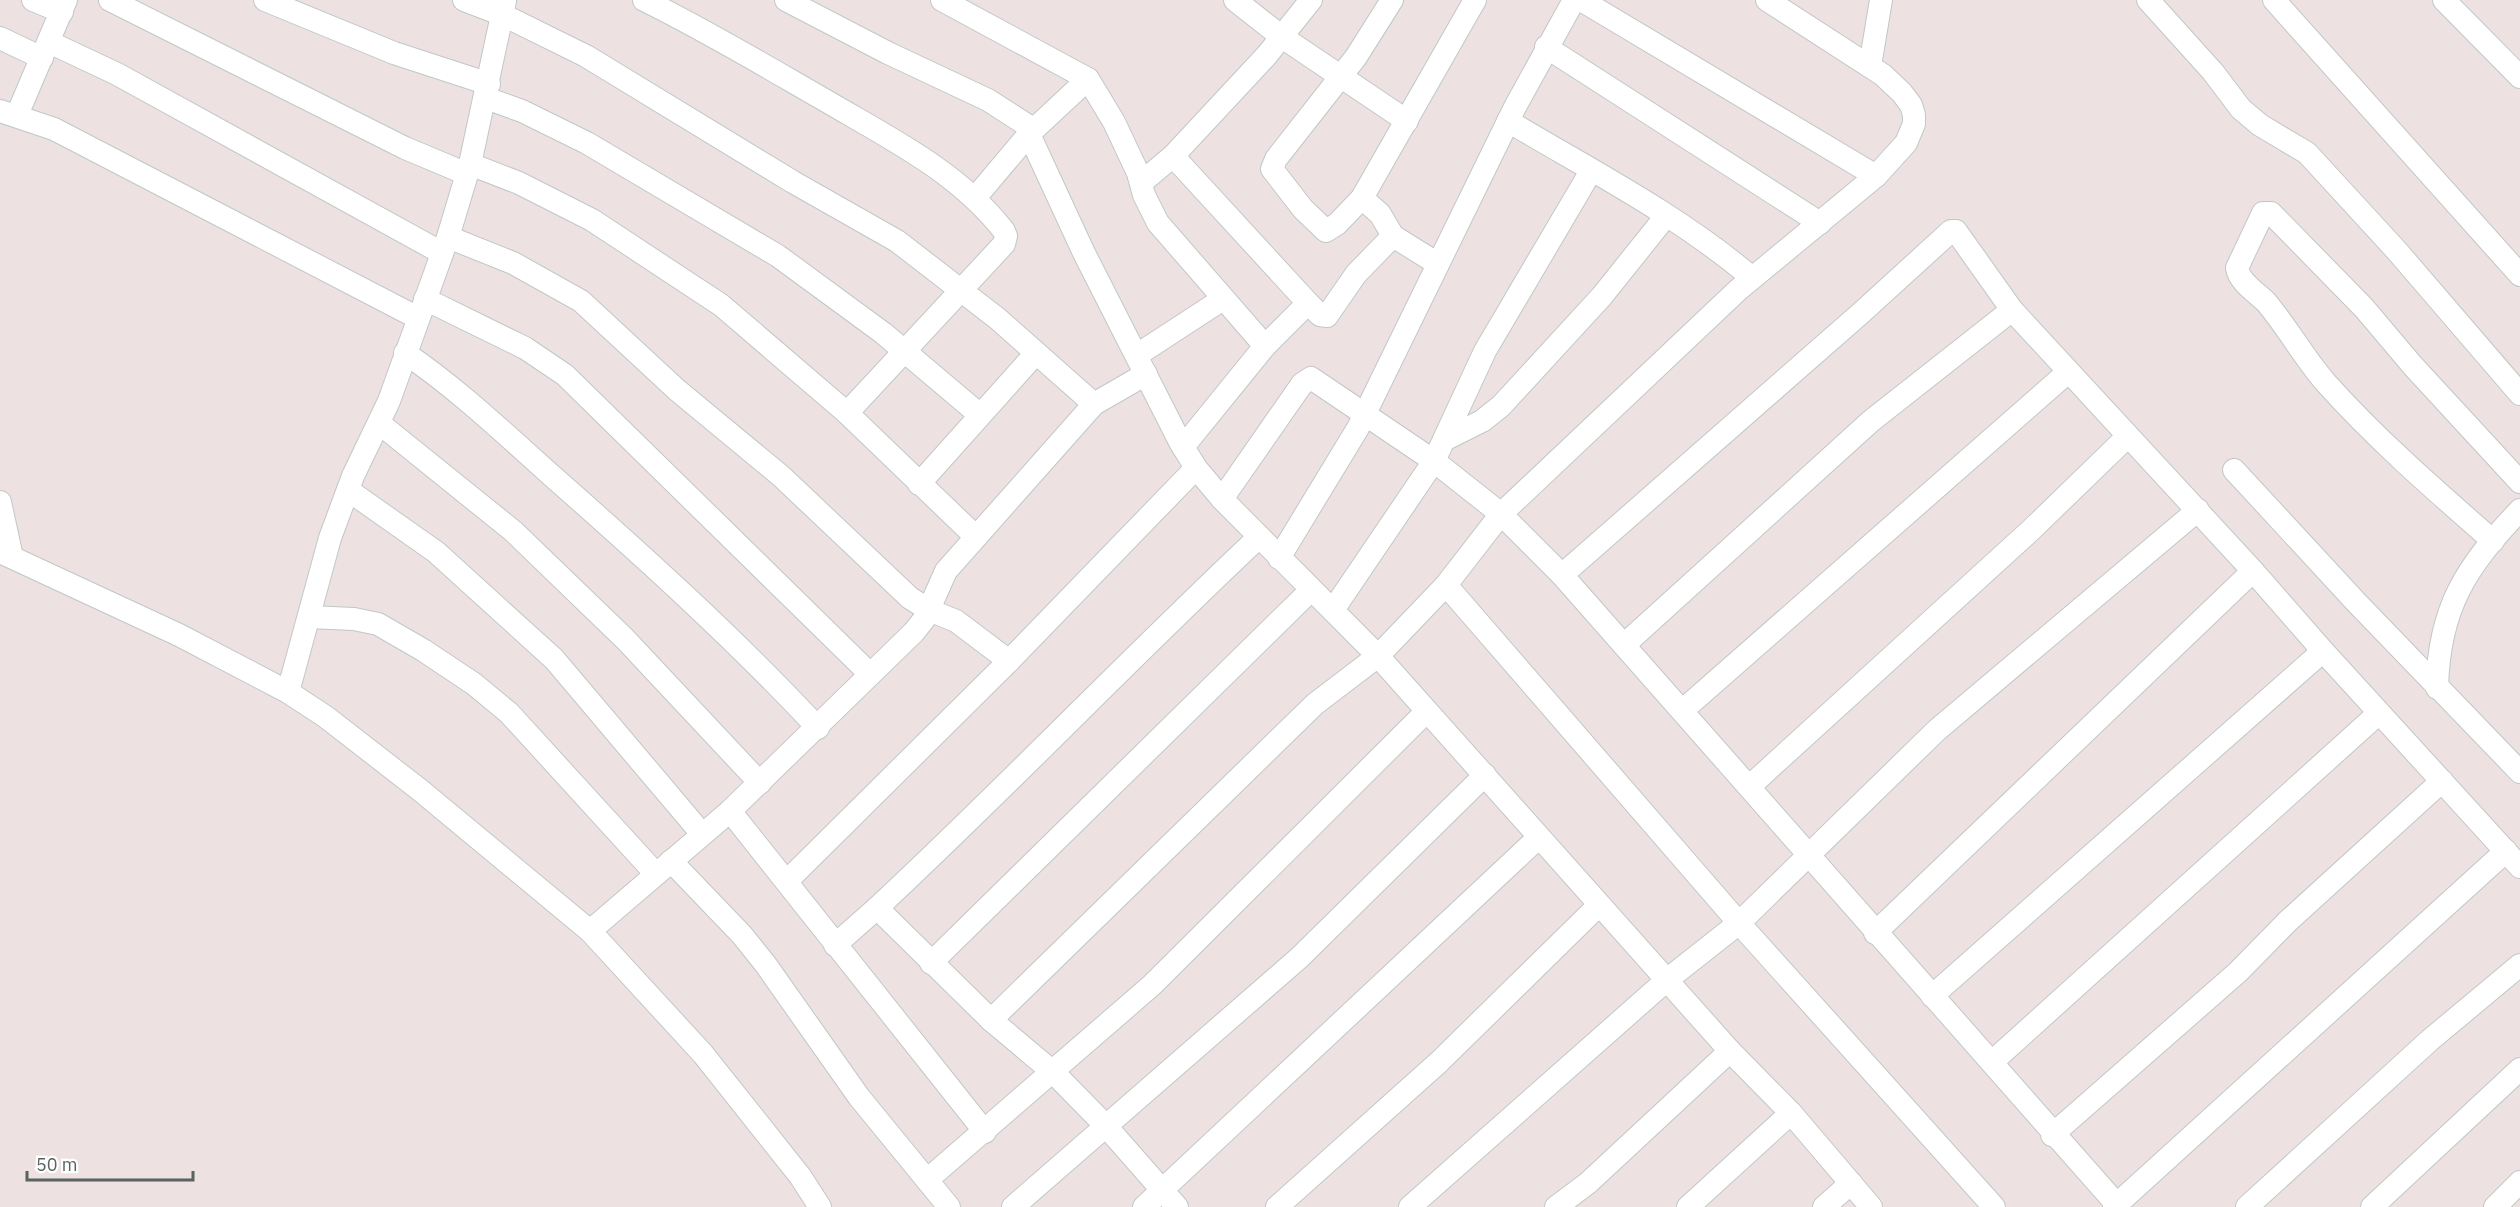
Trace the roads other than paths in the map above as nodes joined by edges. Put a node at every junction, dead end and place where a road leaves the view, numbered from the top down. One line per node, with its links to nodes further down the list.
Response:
1 (33, 0): 19 (street)
2 (110, 0): 35 (street)
3 (265, 0): 29 (street)
4 (464, 0): 20 (street)
5 (644, 0): 39 (street)
6 (786, 0): 33 (street)
7 (942, 0): 28 (street)
8 (1235, 0): 21 (street)
9 (1311, 0): 21 (street)
10 (1392, 0): 27 (street)
11 (1475, 0): 31 (street)
12 (1574, 0): 23 (street)
13 (1581, 0): 37 (street)
14 (1767, 0): 25 (street)
15 (1881, 0): 25 (street)
16 (2148, 0): 59 (street)
17 (2274, 0): 46 (street)
18 (2444, 0): 26 (street)
19 (64, 6): 24 (street)
20 (504, 7): 29 (street); 48 (street)
21 (1282, 37): 27 (street); 34 (street)
22 (0, 38): 24 (street)
23 (1546, 47): 32 (street); 42 (street)
24 (46, 50): 30 (street); 44 (street)
25 (1870, 66): 37 (street)
26 (2520, 76)
27 (1340, 77): 31 (street); 40 (street)
28 (1088, 79): 33 (street); 38 (street)
29 (487, 91): 35 (street); 54 (street)
30 (8, 113): 51 (street)
31 (1407, 121): 40 (street)
32 (1508, 121): 36 (street); 45 (street)
33 (1031, 131): 39 (street); 57 (street)
34 (1173, 156): 38 (street); 50 (street)
35 (469, 169): 44 (street); 61 (street)
36 (1591, 171): 41 (street); 66 (street)
37 (1876, 176): 42 (street)
38 (1142, 182): 49 (street)
39 (975, 198): 48 (street)
40 (1362, 198): 43 (street)
41 (1666, 216): 47 (street); 66 (street)
42 (1820, 223): 47 (street)
43 (1393, 236): 45 (street); 50 (street)
44 (445, 245): 51 (street); 88 (street)
45 (1438, 264): 62 (street)
46 (2520, 275)
47 (1751, 277): 78 (street)
48 (961, 290): 54 (street); 56 (street)
49 (1222, 299): 53 (street); 57 (street)
50 (1308, 303): 53 (street)
51 (422, 308): 55 (street); 95 (street)
52 (2012, 310): 58 (street); 85 (street); 91 (street)
53 (1265, 346): 67 (street)
54 (905, 351): 61 (street); 63 (street)
55 (405, 353): 64 (street); 101 (street)
56 (1036, 353): 60 (street); 63 (street)
57 (1141, 364): 60 (street); 67 (street)
58 (2068, 372): 65 (street); 98 (street)
59 (2520, 394)
60 (1094, 404): 79 (street)
61 (847, 413): 72 (street)
62 (1363, 414): 68 (street); 74 (street); 83 (street)
63 (980, 415): 72 (street)
64 (379, 423): 73 (street); 105 (street)
65 (2127, 437): 76 (street); 106 (street)
66 (1444, 440): 68 (street)
67 (1183, 447): 69 (street)
68 (1434, 461): 78 (street); 89 (street)
69 (1196, 468): 74 (street); 94 (street)
70 (2234, 470): 96 (street)
71 (2520, 482): 81 (street)
72 (919, 484): 79 (street)
73 (348, 490): 90 (street); 108 (street)
74 (1222, 499): 80 (street)
75 (0, 502): 82 (street)
76 (2198, 510): 84 (street); 110 (street)
77 (2520, 510): 81 (street)
78 (1501, 514): 85 (street); 86 (street)
79 (976, 537): 88 (street)
80 (1259, 537): 83 (street); 115 (street)
81 (2493, 541): 96 (street)
82 (6, 555): 97 (street)
83 (1279, 558): 87 (street)
84 (2253, 571): 92 (street); 118 (street)
85 (1562, 575): 91 (street)
86 (1446, 585): 93 (street); 116 (street)
87 (1311, 590): 89 (street); 120 (street)
88 (929, 610): 94 (street); 95 (street)
89 (1333, 610): 93 (street)
90 (309, 617): 97 (street); 112 (street)
91 (1624, 645): 98 (street)
92 (2323, 651): 100 (street); 123 (street)
93 (1378, 656): 99 (street); 124 (street)
94 (1009, 661): 113 (street)
95 (870, 675): 101 (street)
96 (2437, 688): 102 (street)
97 (288, 692): 117 (street)
98 (1683, 710): 106 (street)
99 (1426, 712): 103 (street); 128 (street)
100 (2379, 713): 104 (street); 126 (street)
101 (818, 728): 105 (street)
102 (2520, 772)
103 (1485, 775): 109 (street); 130 (street)
104 (2442, 781): 111 (street); 132 (street)
105 (760, 783): 107 (street)
106 (1750, 786): 110 (street)
107 (730, 811): 108 (street); 113 (street)
108 (702, 834): 112 (street)
109 (1538, 838): 114 (street); 136 (street)
110 (1808, 857): 116 (street); 118 (street)
111 (2513, 859): 137 (street)
112 (663, 867): 117 (street); 133 (street)
113 (787, 881): 119 (street)
114 (1599, 905): 122 (street); 143 (street)
115 (877, 908): 119 (street); 120 (street)
116 (1739, 922): 122 (street); 149 (street)
117 (590, 931): 138 (street)
118 (1875, 933): 123 (street)
119 (835, 945): 131 (street)
120 (931, 963): 124 (street)
121 (2520, 965): 150 (street)
122 (1668, 979): 125 (street); 144 (street)
123 (1932, 996): 126 (street)
124 (991, 1020): 128 (street)
125 (1730, 1051): 129 (street); 145 (street)
126 (1992, 1062): 132 (street)
127 (2520, 1069): 151 (street)
128 (1054, 1073): 130 (street); 131 (street)
129 (1791, 1113): 135 (street); 146 (street)
130 (1105, 1125): 136 (street); 140 (street)
131 (985, 1132): 133 (street)
132 (2052, 1135): 137 (street)
133 (927, 1180): 139 (street)
134 (2520, 1182): 152 (street)
135 (1851, 1183): 147 (street); 148 (street)
136 (1162, 1190): 141 (street); 142 (street)
137 (2116, 1206)
138 (820, 1207)
139 (949, 1207)
140 (1013, 1207)
141 (1144, 1207)
142 (1177, 1207)
143 (1277, 1207)
144 (1410, 1207)
145 (1556, 1207)
146 (1688, 1207)
147 (1824, 1207)
148 (1871, 1207)
149 (1994, 1207)
150 (2247, 1207)
151 (2372, 1207)
152 (2495, 1207)

